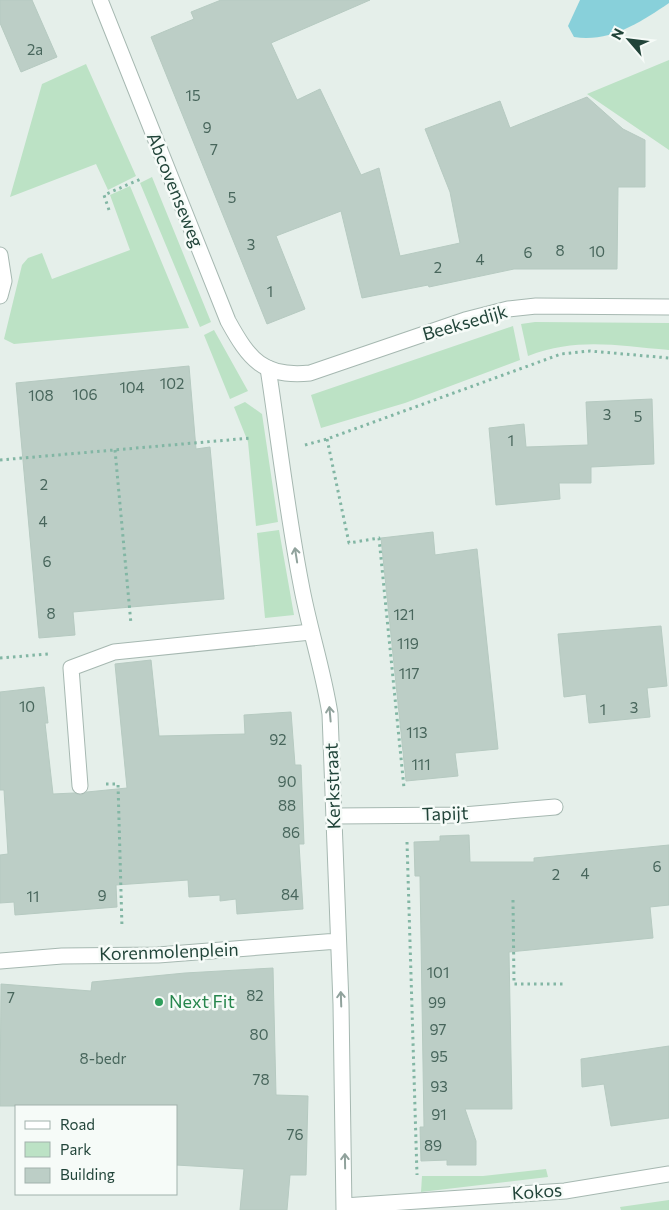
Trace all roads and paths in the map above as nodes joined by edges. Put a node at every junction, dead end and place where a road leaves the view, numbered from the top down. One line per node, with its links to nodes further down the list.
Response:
1 (100, 0): 2 (street, Abcovenseweg)
2 (166, 167): 3 (path); 8 (street, Abcovenseweg)
3 (109, 210)
4 (0, 255): 5 (street)
5 (0, 296)
6 (669, 307): 8 (street, Beeksedijk)
7 (669, 358): 11 (path)
8 (268, 368): 9 (street, Kerkstraat)
9 (278, 436): 10 (path); 11 (street, Kerkstraat)
10 (115, 450): 12 (path); 14 (path)
11 (280, 451): 13 (street, Kerkstraat, one-way to 11)
12 (0, 460)
13 (311, 632): 14 (street); 19 (street, Kerkstraat, one-way to 13)
14 (134, 650): 16 (street)
15 (0, 658): 16 (path)
16 (71, 668): 17 (street)
17 (80, 786): 22 (path)
18 (555, 807): 19 (street, Tapijt)
19 (334, 816): 21 (street, Kerkstraat)
20 (512, 900): 24 (path)
21 (338, 941): 22 (street, Korenmolenplein); 26 (street, Kerkstraat, one-way to 21)
22 (123, 956): 23 (street, Korenmolenplein)
23 (0, 961)
24 (562, 984)
25 (669, 1174): 26 (street, Kokos)
26 (344, 1208)

